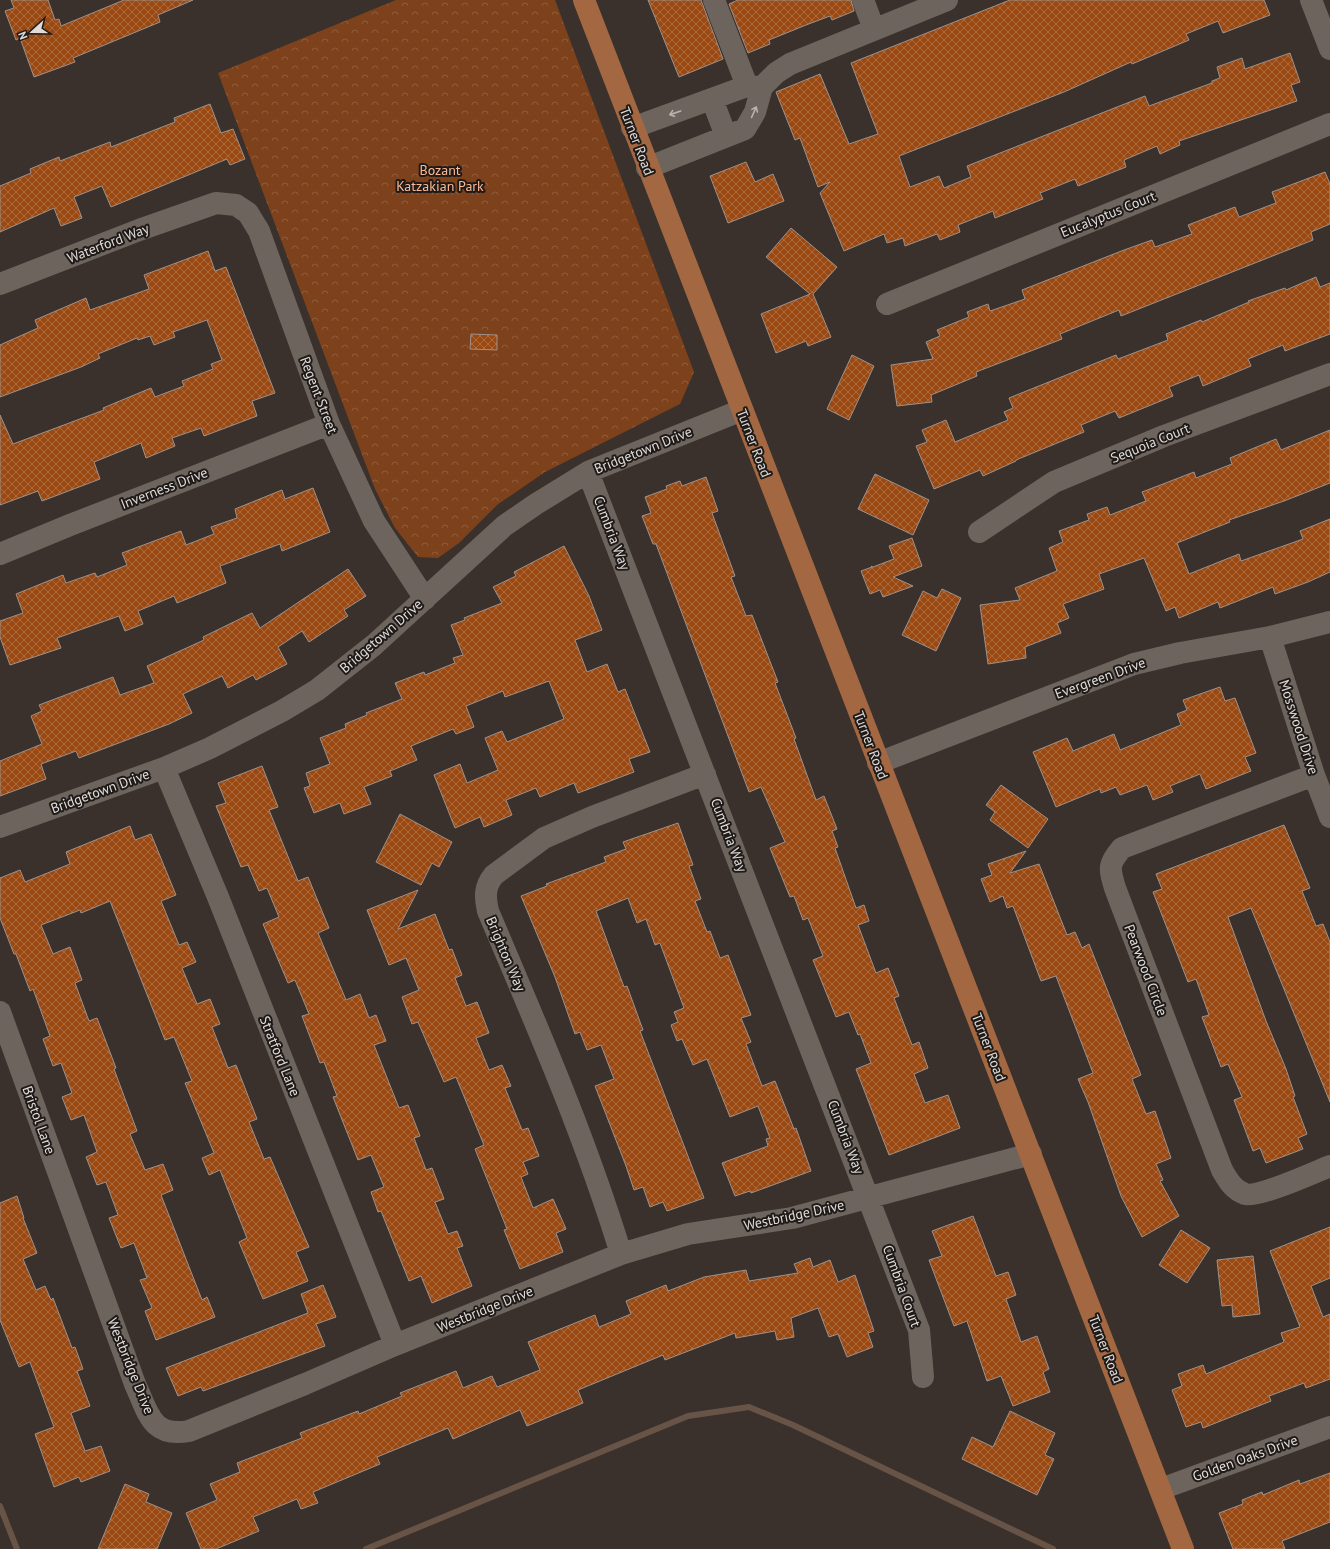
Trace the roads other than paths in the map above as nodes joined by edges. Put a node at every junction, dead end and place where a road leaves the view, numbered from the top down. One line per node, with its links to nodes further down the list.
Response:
1 (584, 0): 11 (main road, Turner Road)
2 (714, 0): 8 (street)
3 (863, 0): 6 (street)
4 (947, 0): 6 (street)
5 (1311, 0): 7 (street)
6 (874, 29): 8 (street)
7 (1330, 49)
8 (754, 87): 9 (street); 12 (street, one-way to 8)
9 (712, 99): 11 (street, one-way to 11); 12 (street)
10 (1330, 124): 16 (street, Eucalyptus Court)
11 (632, 128): 13 (main road, Turner Road)
12 (726, 136): 13 (street)
13 (647, 168): 18 (main road, Turner Road)
14 (216, 203): 15 (street, Waterford Way); 19 (street, Regent Street)
15 (0, 284)
16 (887, 304)
17 (1330, 374): 21 (street, Sequoia Court)
18 (742, 410): 20 (street, Bridgetown Drive); 26 (main road, Turner Road)
19 (329, 424): 22 (street, Inverness Drive); 23 (street, Regent Street)
20 (588, 472): 23 (street, Bridgetown Drive); 28 (street, Cumbria Way)
21 (980, 532)
22 (0, 554)
23 (425, 599): 27 (street, Bridgetown Drive)
24 (1330, 622): 25 (street, Evergreen Drive)
25 (1270, 637): 26 (street, Evergreen Drive); 29 (street, Mosswood Drive)
26 (878, 763): 33 (main road, Turner Road)
27 (164, 768): 31 (street, Bridgetown Drive); 38 (street, Stratford Lane)
28 (705, 774): 35 (street, Cumbria Way); 37 (street, Brighton Way)
29 (1314, 775): 30 (street, Mosswood Drive); 34 (street, Pearwood Circle)
30 (1330, 817)
31 (0, 828)
32 (0, 1012): 36 (street, Bristol Lane)
33 (1031, 1154): 35 (street, Westbridge Drive); 41 (main road, Turner Road)
34 (1330, 1166)
35 (869, 1198): 37 (street, Westbridge Drive); 39 (street, Cumbria Court)
36 (78, 1227): 38 (street, Westbridge Drive)
37 (621, 1254): 38 (street, Westbridge Drive)
38 (395, 1345)
39 (923, 1377)
40 (1330, 1427): 41 (street, Golden Oaks Drive)
41 (1161, 1489): 42 (main road, Turner Road)
42 (1183, 1549)

